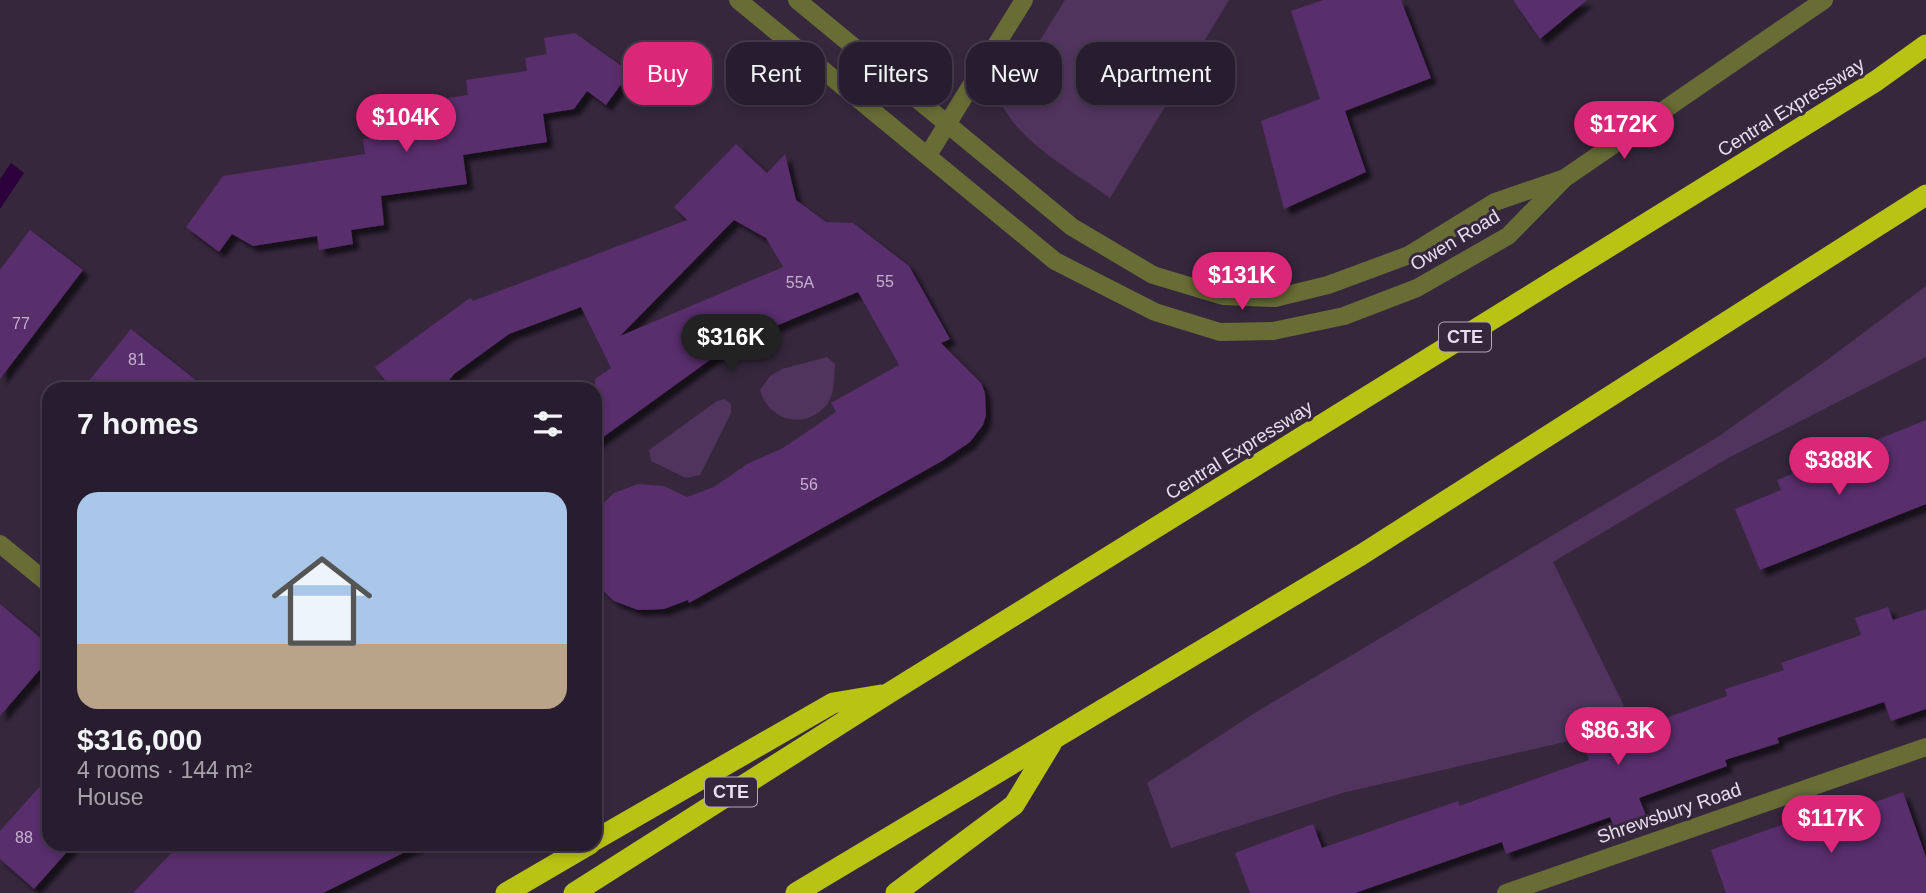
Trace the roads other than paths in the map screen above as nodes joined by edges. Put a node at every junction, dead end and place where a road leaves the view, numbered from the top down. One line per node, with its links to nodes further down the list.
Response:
1 (738, 0): 7 (street, Owen Road)
2 (797, 0): 6 (street, Owen Road)
3 (1024, 0): 6 (street)
4 (1824, 0): 8 (street)
5 (1926, 45): 12 (highway, Central Expressway / CTE)
6 (947, 124): 7 (street); 8 (street, Owen Road)
7 (929, 155): 8 (street, Owen Road)
8 (1565, 178)
9 (1926, 195): 13 (highway)
10 (0, 544): 11 (street)
11 (42, 578)
12 (889, 693): 15 (highway); 18 (highway, Central Expressway / CTE)
13 (1053, 741): 19 (highway); 20 (highway)
14 (1926, 747): 21 (street, Shrewsbury Road)
15 (602, 836)
16 (578, 851): 17 (highway)
17 (506, 893)
18 (575, 893)
19 (796, 893)
20 (896, 893)
21 (1506, 893)

